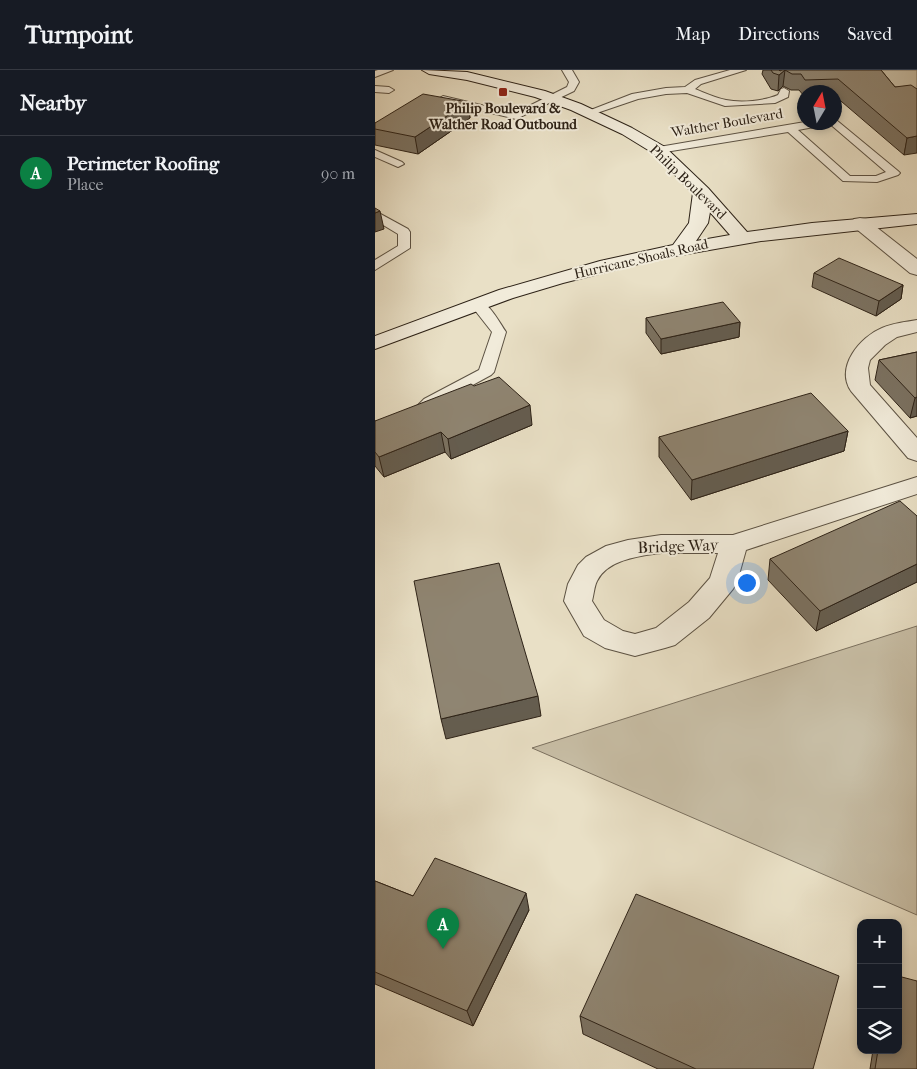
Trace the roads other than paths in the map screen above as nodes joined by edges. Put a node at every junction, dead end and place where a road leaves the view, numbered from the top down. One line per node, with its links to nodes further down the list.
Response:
1 (388, 70): 6 (lane)
2 (429, 70): 5 (street, Philip Boulevard)
3 (567, 70): 11 (lane)
4 (741, 70): 9 (lane)
5 (472, 73): 11 (street, Philip Boulevard)
6 (375, 74)
7 (375, 89): 8 (lane)
8 (389, 90)
9 (688, 90): 10 (lane); 13 (lane)
10 (784, 91)
11 (551, 98): 12 (lane); 13 (street, Philip Boulevard)
12 (434, 99)
13 (588, 113): 17 (street, Philip Boulevard)
14 (795, 127): 17 (lane, Walther Boulevard)
15 (842, 129): 16 (lane)
16 (798, 130)
17 (659, 150): 20 (street, Philip Boulevard)
18 (375, 153): 19 (lane)
19 (398, 164)
20 (702, 192): 24 (street, Philip Boulevard); 25 (street)
21 (375, 215): 26 (lane)
22 (917, 219): 23 (street, Hurricane Shoals Road)
23 (860, 223): 24 (street, Hurricane Shoals Road); 27 (street)
24 (742, 237): 25 (street, Hurricane Shoals Road)
25 (679, 248): 28 (street, Hurricane Shoals Road)
26 (375, 266)
27 (917, 269)
28 (477, 304): 30 (street, Hurricane Shoals Road); 31 (lane)
29 (917, 326): 32 (street)
30 (375, 343)
31 (413, 417)
32 (917, 453)
33 (917, 485): 34 (street, Bridge Way)
34 (734, 544): 34 (street, Bridge Way)

